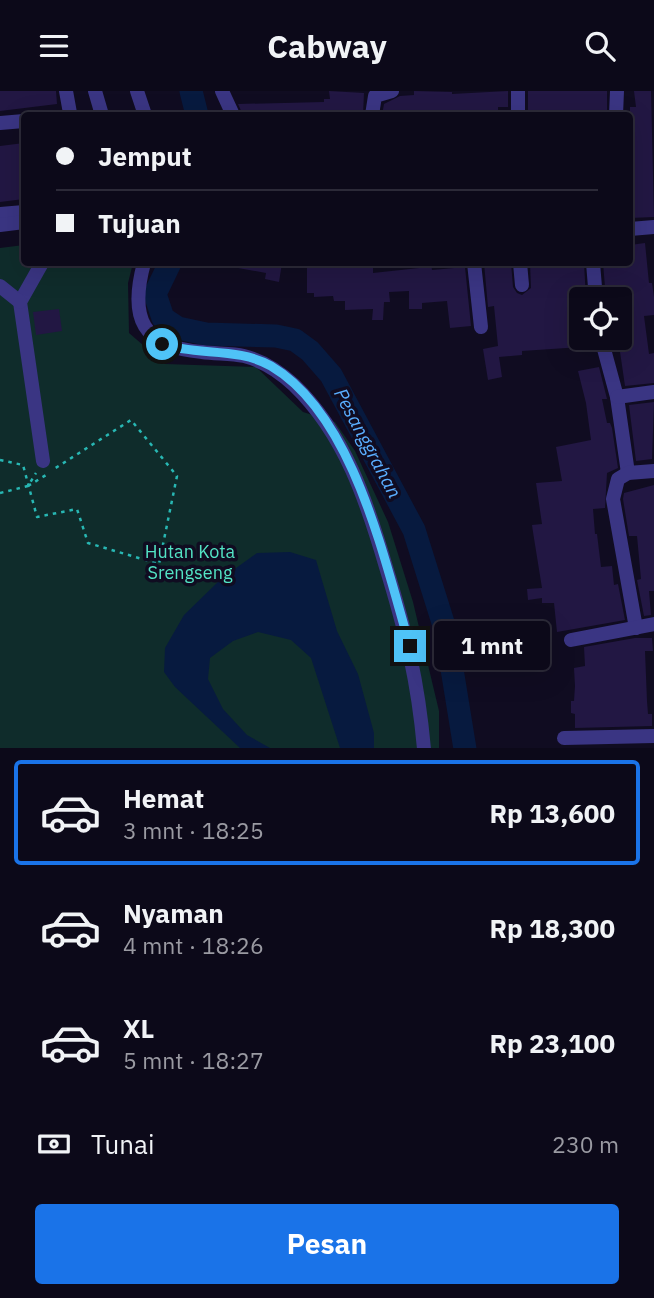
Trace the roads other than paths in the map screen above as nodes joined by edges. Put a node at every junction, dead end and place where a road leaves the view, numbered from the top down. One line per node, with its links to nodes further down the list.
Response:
1 (66, 91): 8 (street)
2 (95, 91): 9 (street)
3 (137, 91): 10 (street)
4 (222, 91): 11 (street)
5 (392, 91): 12 (street)
6 (518, 91): 13 (street)
7 (617, 91): 14 (street)
8 (70, 112)
9 (101, 112)
10 (144, 112)
11 (232, 112)
12 (372, 112)
13 (518, 112)
14 (616, 112)
15 (21, 121): 16 (street)
16 (0, 124)
17 (21, 212): 18 (street)
18 (0, 214)
19 (21, 222): 20 (street)
20 (0, 225)
21 (654, 227): 22 (street)
22 (633, 229)
23 (40, 266): 31 (street)
24 (143, 266): 45 (street)
25 (474, 266): 32 (street)
26 (520, 266): 28 (street)
27 (593, 266): 30 (street)
28 (522, 285)
29 (0, 286): 31 (street)
30 (595, 287)
31 (20, 302): 36 (street)
32 (481, 327)
33 (604, 350): 35 (street)
34 (654, 392): 35 (street)
35 (617, 397): 38 (street)
36 (43, 461)
37 (654, 471): 38 (street)
38 (628, 473): 40 (street)
39 (654, 624): 40 (street); 41 (street)
40 (636, 628): 42 (street)
41 (654, 638)
42 (571, 640)
43 (654, 736): 44 (street)
44 (564, 738)
45 (424, 748)

